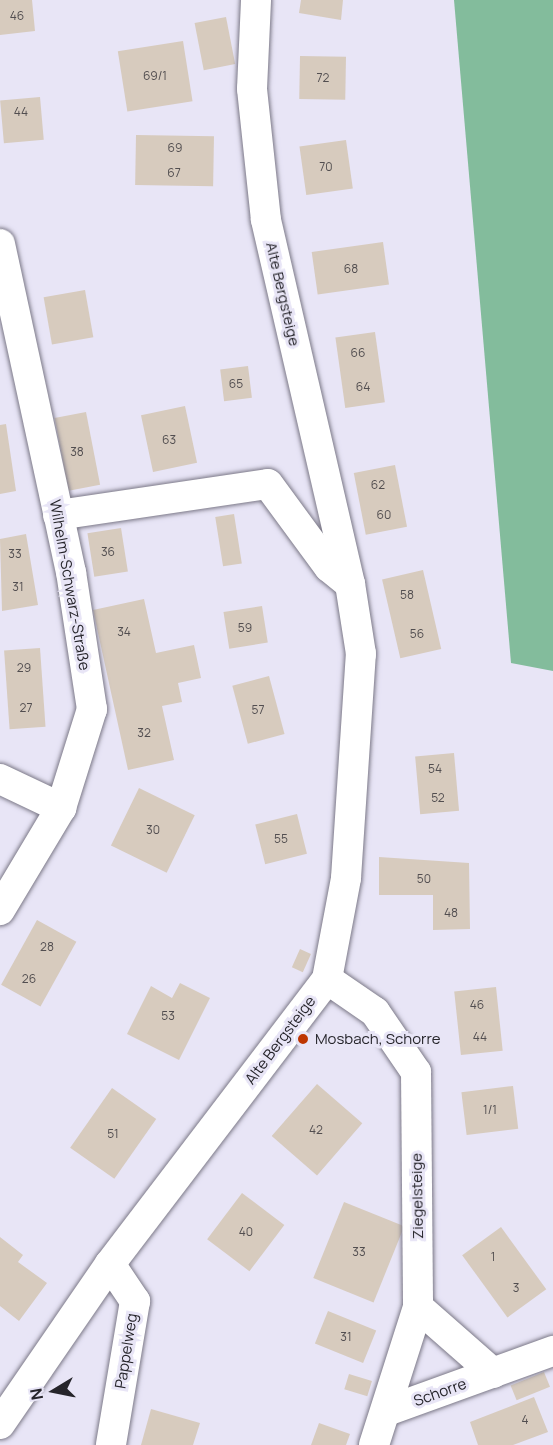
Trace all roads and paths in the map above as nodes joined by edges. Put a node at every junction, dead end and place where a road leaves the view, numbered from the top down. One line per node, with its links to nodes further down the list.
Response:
1 (256, 0): 4 (street, Alte Bergsteige)
2 (0, 244): 3 (street, Wilhelm-Schwarz-Straße)
3 (58, 515): 4 (street); 6 (street, Wilhelm-Schwarz-Straße)
4 (350, 584): 8 (street, Alte Bergsteige)
5 (0, 779): 6 (street)
6 (61, 808): 7 (street, Wilhelm-Schwarz-Straße)
7 (0, 910)
8 (327, 979): 9 (street, Alte Bergsteige); 10 (street, Ziegelsteige)
9 (110, 1264): 14 (street, Alte Bergsteige); 15 (street, Pappelweg)
10 (418, 1307): 12 (street, Schorre); 13 (street, Ziegelsteige)
11 (553, 1351): 12 (street, Schorre)
12 (493, 1373): 13 (street, Schorre)
13 (387, 1411): 16 (street, Ziegelsteige)
14 (0, 1424)
15 (111, 1445)
16 (374, 1445)

